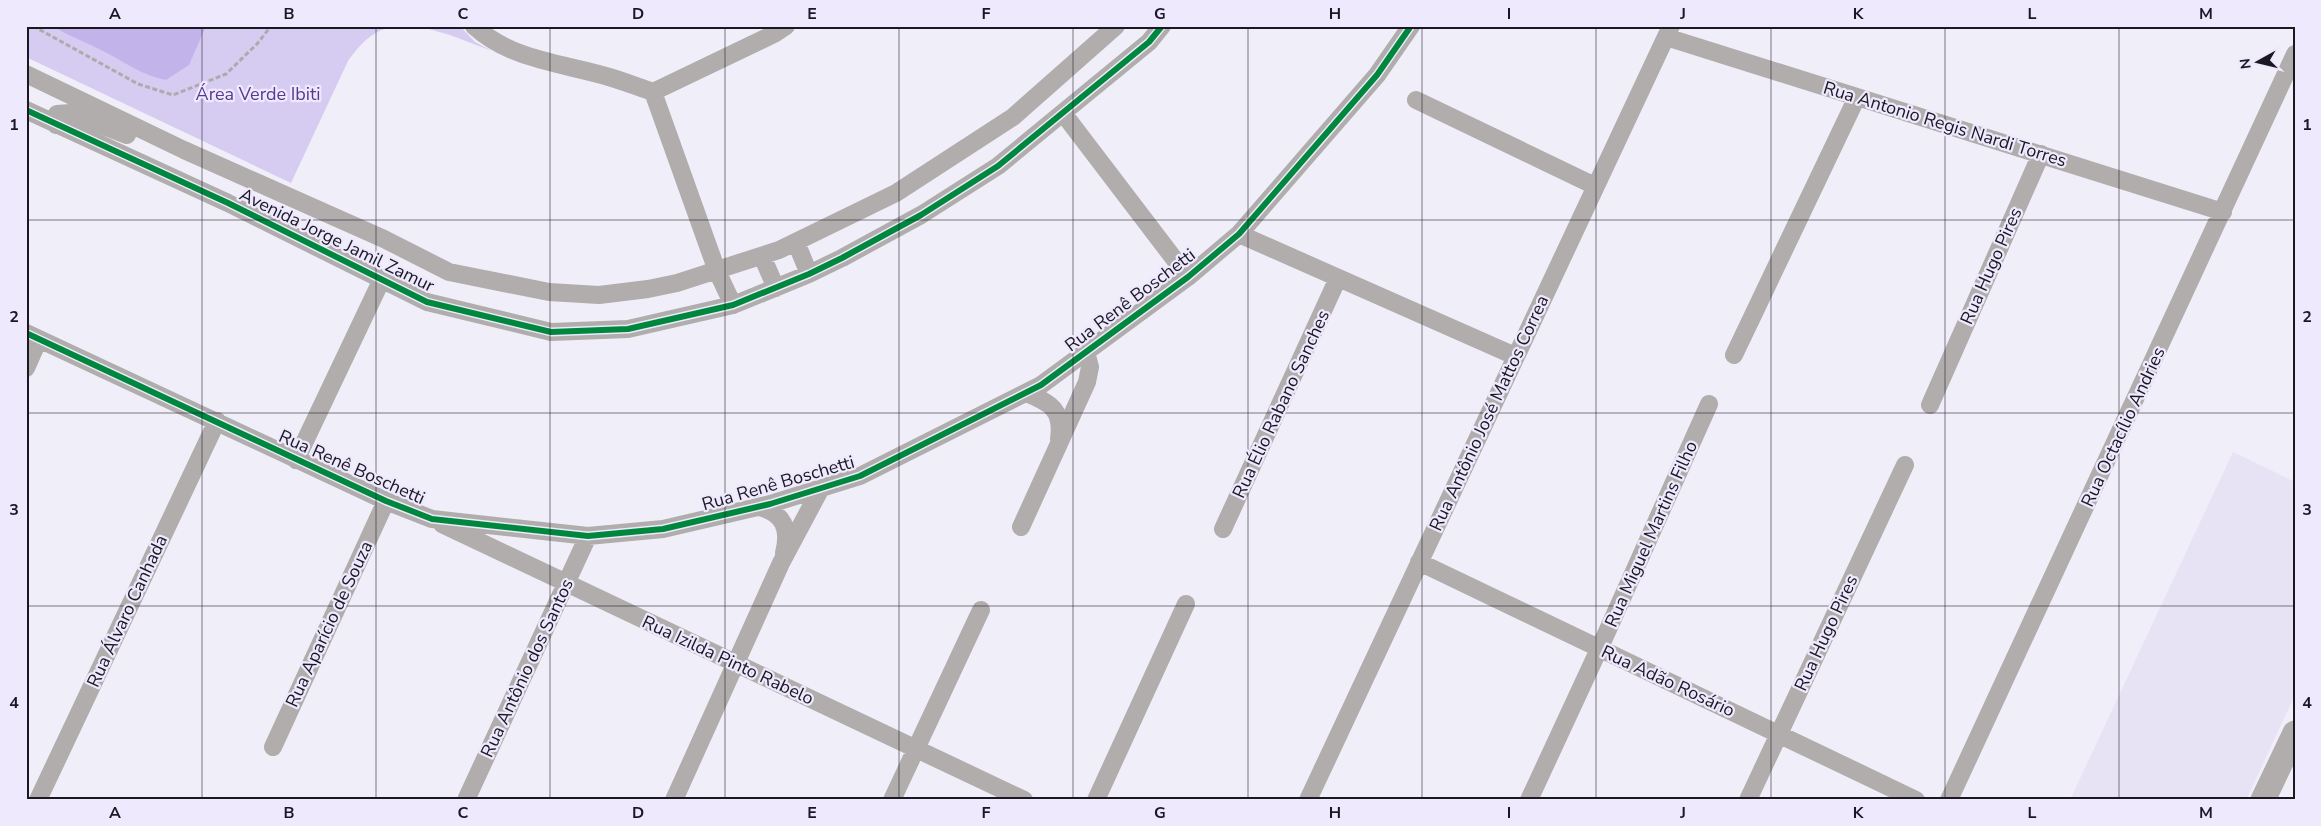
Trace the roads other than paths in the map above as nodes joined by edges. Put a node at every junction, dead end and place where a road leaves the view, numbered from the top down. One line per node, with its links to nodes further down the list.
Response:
1 (474, 26): 9 (street)
2 (786, 26): 9 (street)
3 (1116, 26): 20 (street, Avenida Jorge Jamil Zamur)
4 (1162, 26): 13 (street, Avenida Jorge Jamil Zamur)
5 (1411, 26): 19 (street, Rua Renê Boschetti)
6 (1669, 31): 10 (street, Rua Antonio Regis Nardi Torres); 17 (street, Rua Antônio José Mattos Correa)
7 (2295, 54): 18 (street, Rua Octacílio Andries)
8 (28, 79): 15 (street, Avenida Jorge Jamil Zamur)
9 (652, 92): 22 (street)
10 (1857, 97): 16 (street, Rua Antonio Regis Nardi Torres); 31 (street)
11 (1416, 100): 17 (street)
12 (26, 110): 14 (street, Avenida Jorge Jamil Zamur)
13 (1063, 113): 23 (street, Avenida Jorge Jamil Zamur); 24 (street)
14 (56, 124): 15 (street, Avenida Jorge Jamil Zamur); 26 (street, Avenida Jorge Jamil Zamur)
15 (184, 150): 22 (street, Avenida Jorge Jamil Zamur)
16 (2041, 154): 18 (street, Rua Antonio Regis Nardi Torres); 36 (street, Rua Hugo Pires)
17 (1595, 186): 32 (street, Rua Antônio José Mattos Correa)
18 (2223, 212): 69 (street, Rua Octacílio Andries)
19 (1239, 234): 24 (street, Rua Renê Boschetti); 25 (street)
20 (796, 242): 21 (street, Avenida Jorge Jamil Zamur); 23 (street)
21 (762, 256): 22 (street, Avenida Jorge Jamil Zamur); 27 (street)
22 (717, 271): 28 (street)
23 (809, 274): 27 (street, Avenida Jorge Jamil Zamur)
24 (1188, 277): 30 (street, Rua Renê Boschetti)
25 (1338, 278): 32 (street); 46 (street, Rua Élio Rabano Sanches)
26 (382, 279): 28 (street, Avenida Jorge Jamil Zamur); 39 (street)
27 (776, 288): 28 (street, Avenida Jorge Jamil Zamur)
28 (733, 305)
29 (33, 336): 33 (street); 37 (street, Rua Renê Boschetti)
30 (1086, 352): 34 (street, Rua Renê Boschetti); 38 (street)
31 (1734, 355)
32 (1515, 356): 48 (street, Rua Antônio José Mattos Correa)
33 (26, 368)
34 (1026, 393): 38 (street); 41 (street, Rua Renê Boschetti)
35 (1709, 404): 53 (street, Rua Miguel Martins Filho)
36 (1930, 405)
37 (217, 422): 39 (street, Rua Renê Boschetti); 59 (street, Rua Álvaro Canhada)
38 (1059, 444): 45 (street)
39 (296, 460): 42 (street, Rua Renê Boschetti)
40 (1905, 465): 56 (street, Rua Hugo Pires)
41 (821, 488): 43 (street, Rua Renê Boschetti); 49 (street)
42 (386, 501): 44 (street, Rua Renê Boschetti); 57 (street, Rua Aparício de Souza)
43 (759, 507): 47 (street, Rua Renê Boschetti); 49 (street)
44 (432, 519): 47 (street, Rua Renê Boschetti); 50 (street, Rua Izilda Pinto Rabelo)
45 (1021, 527)
46 (1223, 530)
47 (588, 536): 50 (street, Rua Antônio dos Santos)
48 (1419, 562): 53 (street, Rua Adão Rosário); 65 (street, Rua Antônio José Mattos Correa)
49 (781, 563): 54 (street)
50 (566, 583): 54 (street, Rua Izilda Pinto Rabelo); 60 (street, Rua Antônio dos Santos)
51 (1186, 604): 64 (street)
52 (981, 610): 58 (street)
53 (1600, 648): 56 (street, Rua Adão Rosário); 66 (street, Rua Miguel Martins Filho)
54 (736, 663): 58 (street, Rua Izilda Pinto Rabelo); 61 (street)
55 (2295, 733): 70 (main road)
56 (1779, 734): 67 (street, Rua Hugo Pires); 68 (street, Rua Adão Rosário)
57 (273, 747)
58 (916, 748): 62 (street); 63 (street, Rua Izilda Pinto Rabelo)
59 (38, 800)
60 (466, 800)
61 (674, 800)
62 (892, 800)
63 (1024, 800)
64 (1096, 800)
65 (1308, 800)
66 (1529, 800)
67 (1748, 800)
68 (1916, 800)
69 (1949, 800)
70 (2263, 800)

